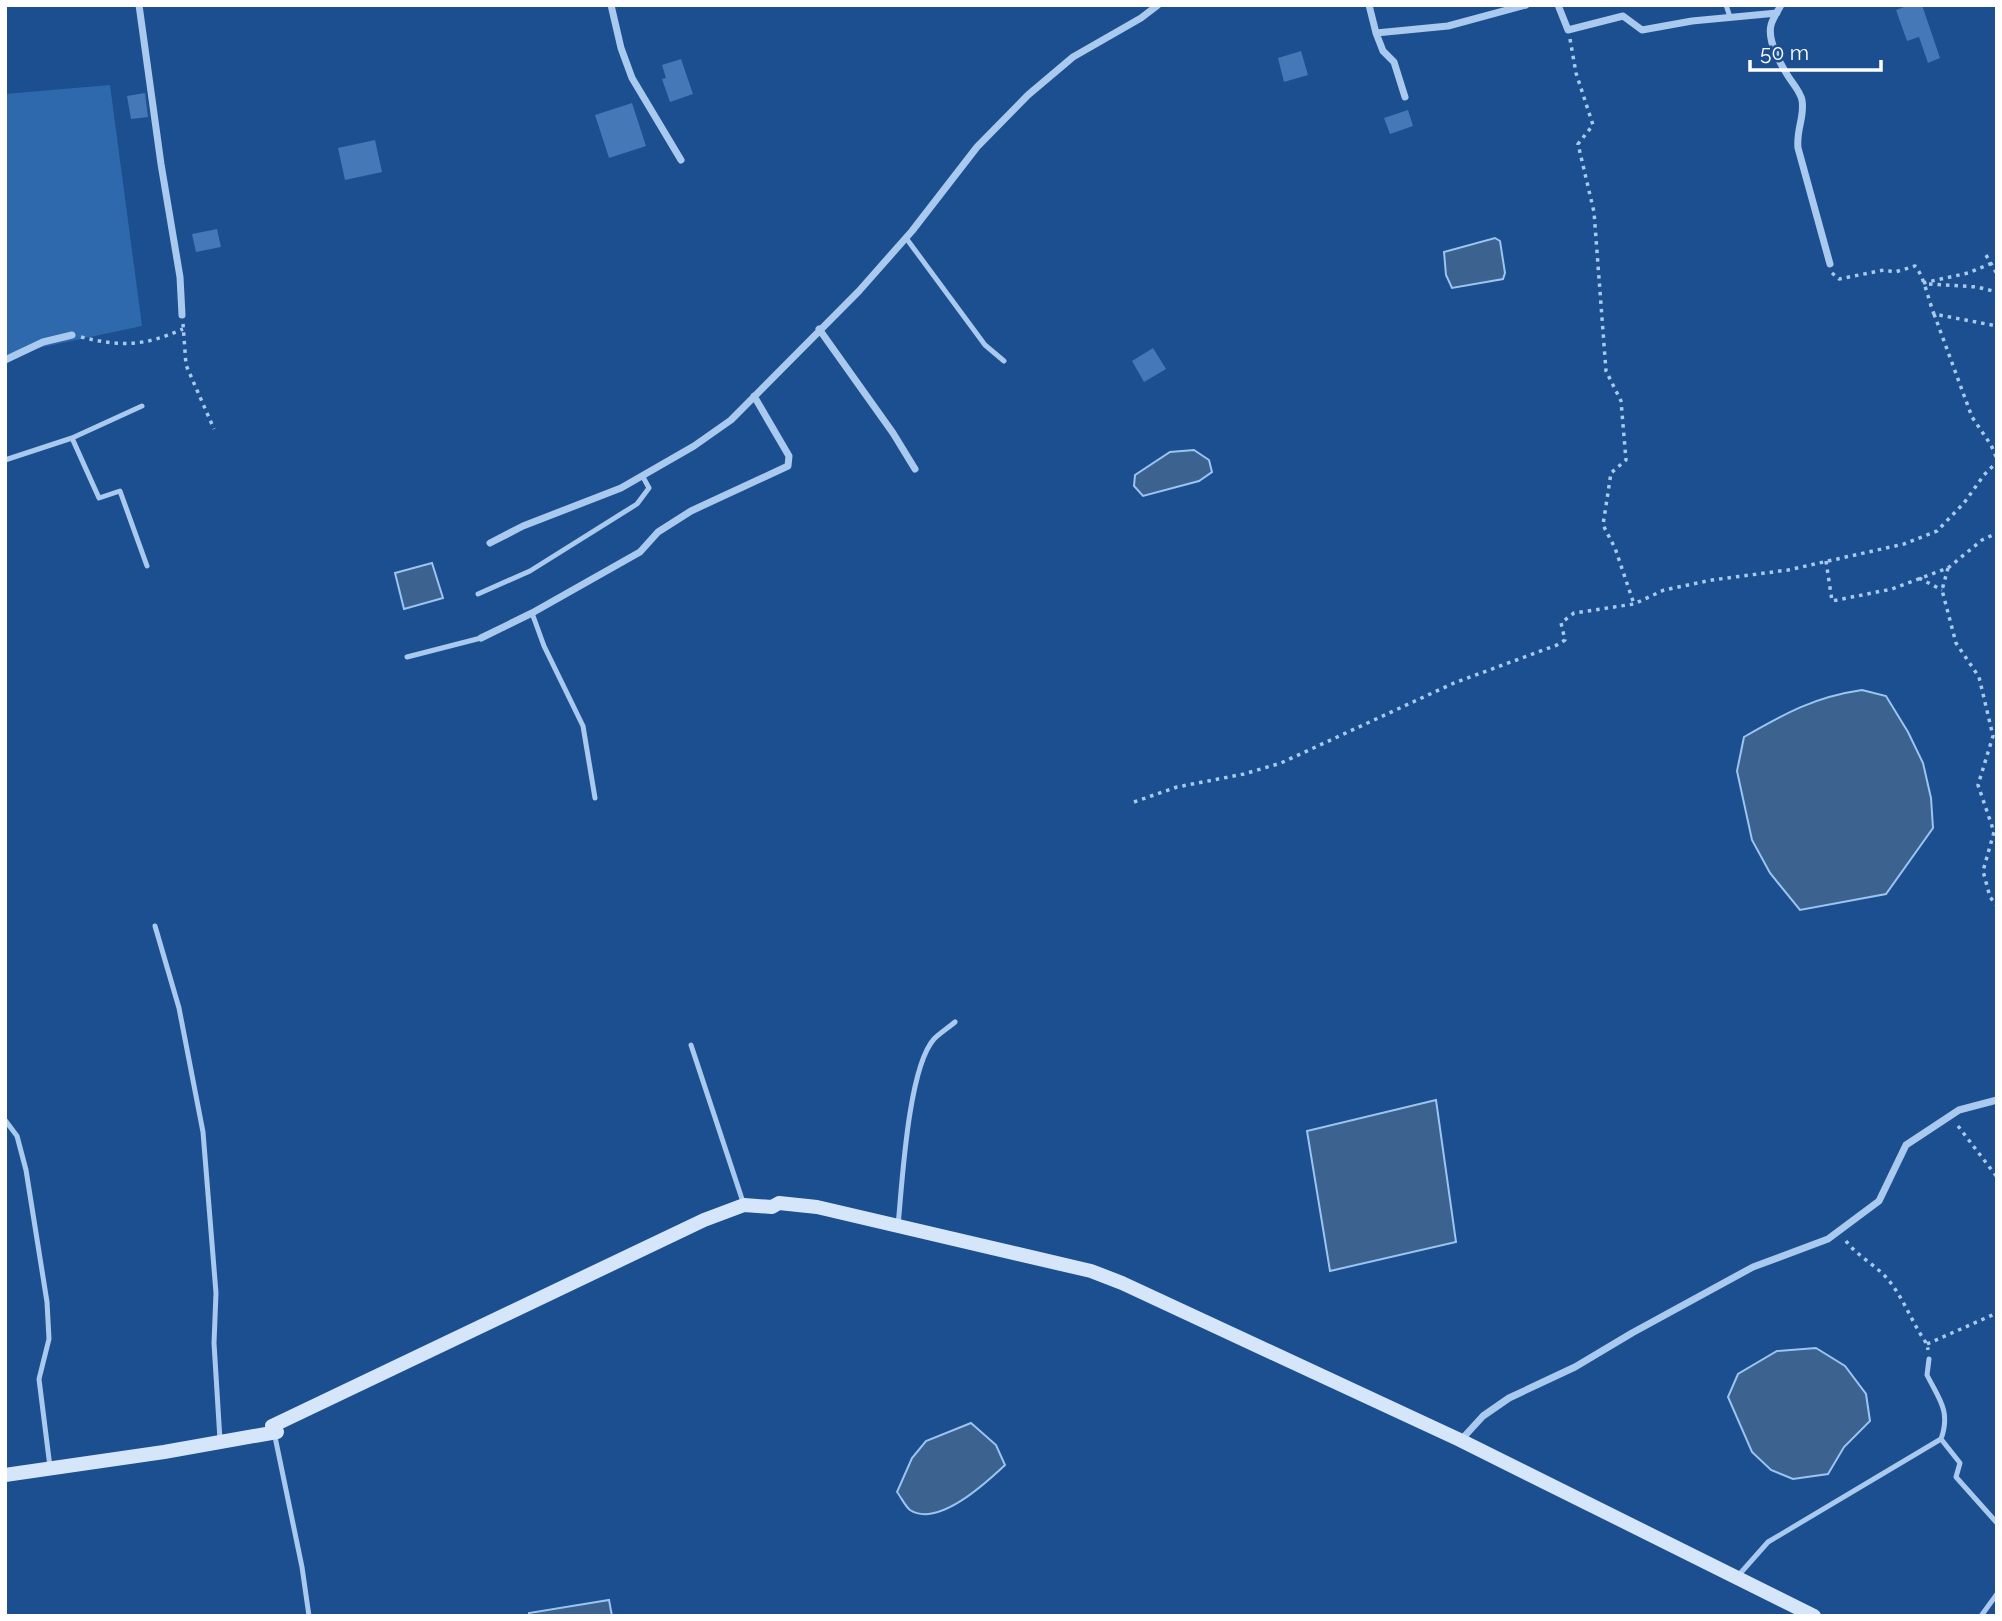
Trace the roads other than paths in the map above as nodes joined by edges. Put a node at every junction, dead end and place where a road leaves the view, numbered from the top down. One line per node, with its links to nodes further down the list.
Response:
1 (139, 5): 15 (street)
2 (611, 5): 12 (street)
3 (1158, 5): 13 (street)
4 (1369, 5): 10 (street)
5 (1526, 5): 10 (street)
6 (1558, 5): 9 (street)
7 (1726, 5): 9 (lane)
8 (1779, 9): 9 (street); 14 (street)
9 (1730, 17)
10 (1376, 33): 11 (street)
11 (1405, 97)
12 (681, 160)
13 (906, 238): 16 (street); 19 (lane)
14 (1830, 264)
15 (182, 315)
16 (819, 329): 20 (street); 24 (street)
17 (72, 335): 18 (street)
18 (5, 360)
19 (1003, 361)
20 (754, 396): 25 (street); 29 (street)
21 (142, 406): 22 (lane)
22 (72, 438): 23 (lane); 27 (lane)
23 (5, 460)
24 (915, 470)
25 (643, 477): 26 (street); 28 (lane)
26 (490, 543)
27 (147, 566)
28 (478, 594)
29 (532, 613): 30 (street); 32 (lane)
30 (481, 638): 31 (lane)
31 (407, 657)
32 (595, 798)
33 (155, 926): 43 (lane)
34 (955, 1022): 39 (lane)
35 (691, 1045): 38 (lane)
36 (1997, 1100): 44 (street)
37 (5, 1120): 45 (lane)
38 (744, 1205): 39 (street); 41 (street)
39 (898, 1226): 44 (street)
40 (1929, 1359): 42 (lane)
41 (272, 1426): 43 (street); 50 (lane)
42 (1941, 1439): 47 (lane); 48 (lane)
43 (220, 1440): 45 (street)
44 (1460, 1440): 48 (street)
45 (50, 1467): 46 (street)
46 (5, 1475)
47 (1997, 1523)
48 (1737, 1577): 51 (street)
49 (1997, 1594): 52 (lane)
50 (309, 1616)
51 (1814, 1616)
52 (1981, 1616)

